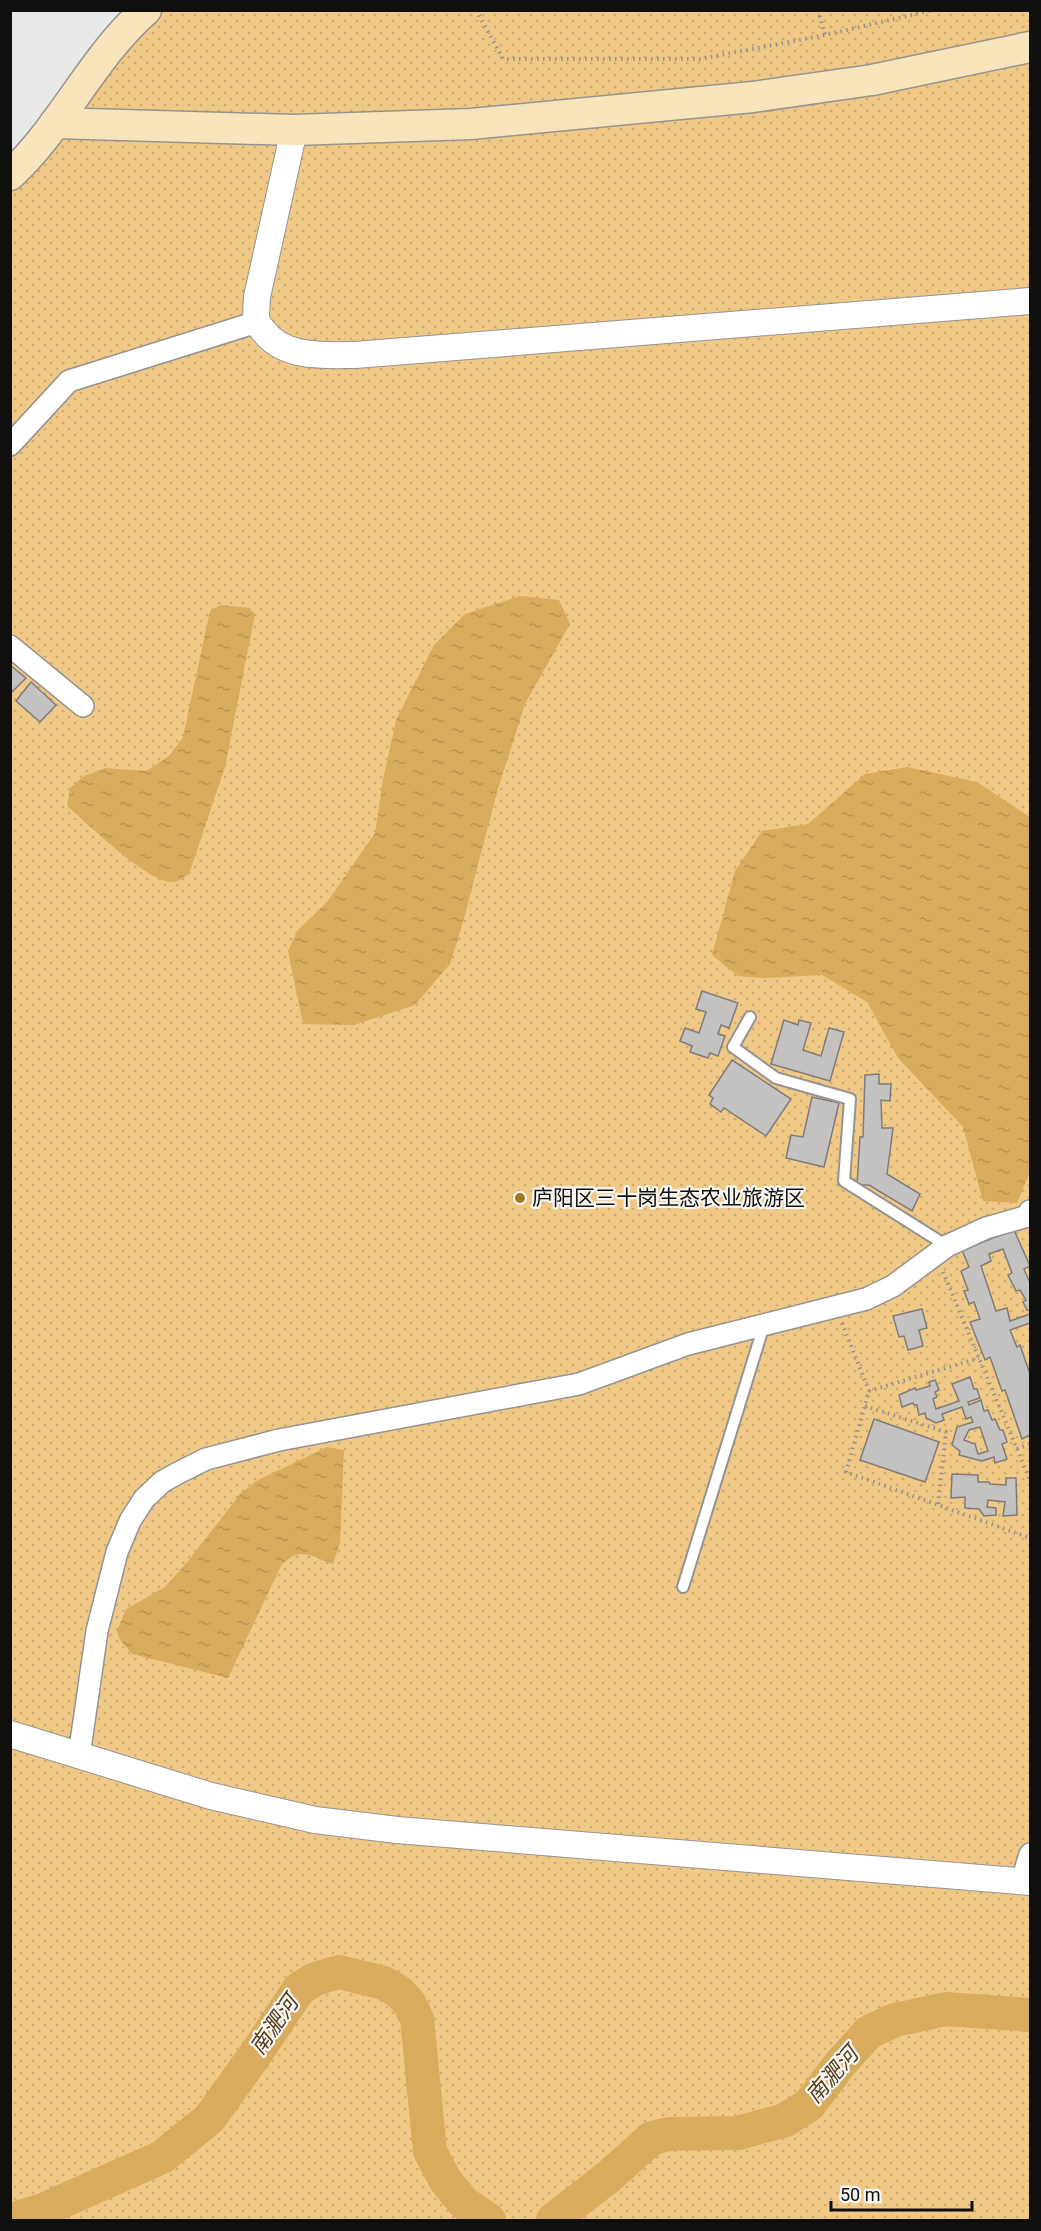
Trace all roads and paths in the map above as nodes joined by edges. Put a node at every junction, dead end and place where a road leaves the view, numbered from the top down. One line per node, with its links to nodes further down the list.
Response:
1 (146, 10): 7 (main road)
2 (476, 10): 5 (path)
3 (818, 10): 5 (path)
4 (933, 10): 5 (path)
5 (825, 35)
6 (1030, 47): 8 (main road)
7 (55, 123): 8 (main road); 9 (main road)
8 (294, 130): 11 (street)
9 (10, 175)
10 (1030, 301): 11 (street)
11 (257, 322): 12 (street)
12 (10, 445)
13 (10, 646): 14 (street)
14 (83, 706)
15 (750, 1017): 17 (lane)
16 (1030, 1216): 17 (street)
17 (941, 1251): 18 (street); 20 (path)
18 (836, 1306): 19 (street); 21 (path)
19 (764, 1325): 28 (lane); 30 (street)
20 (980, 1358): 21 (path); 24 (path)
21 (869, 1391): 22 (path)
22 (865, 1406): 26 (path); 26 (path)
23 (1030, 1444): 24 (path)
24 (1017, 1449): 25 (path)
25 (1030, 1480)
26 (938, 1505): 27 (path)
27 (1030, 1539)
28 (683, 1587)
29 (10, 1734): 30 (street)
30 (79, 1756): 32 (street)
31 (1030, 1854): 32 (street)
32 (1026, 1882)

